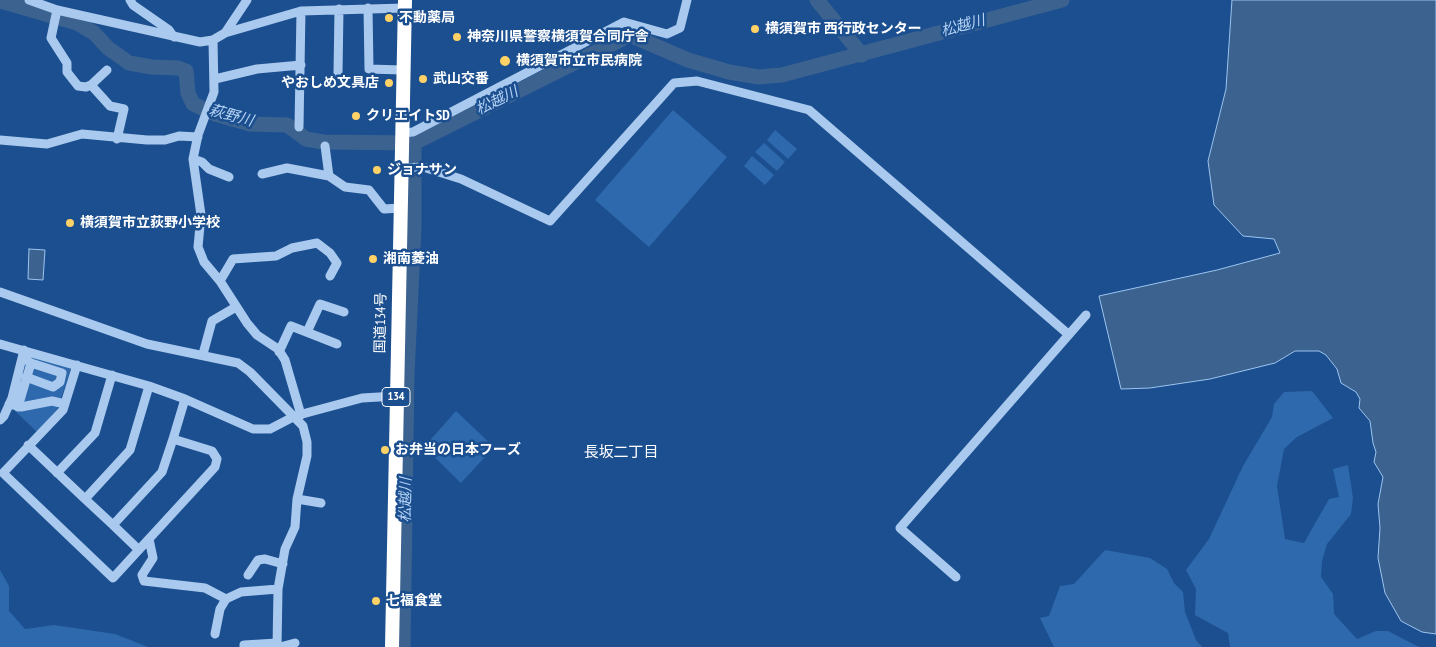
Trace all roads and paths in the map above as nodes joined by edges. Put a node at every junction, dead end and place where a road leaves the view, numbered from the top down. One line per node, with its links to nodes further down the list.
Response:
1 (29, 0): 9 (street)
2 (130, 0): 11 (street)
3 (247, 0): 10 (street)
4 (687, 0): 22 (street)
5 (404, 4): 6 (street); 15 (highway, 国道134号 / 134)
6 (368, 8): 7 (street); 15 (street)
7 (339, 9): 8 (street); 16 (street)
8 (301, 11): 10 (street); 13 (street)
9 (56, 12): 11 (street); 18 (street)
10 (224, 33): 12 (street)
11 (174, 37): 12 (street)
12 (213, 40): 17 (street)
13 (301, 65): 17 (street); 19 (street)
14 (106, 70): 18 (street)
15 (402, 70): 22 (highway, 国道134号 / 134)
16 (338, 74)
17 (215, 79): 20 (street)
18 (91, 85): 21 (street)
19 (299, 127)
20 (198, 137): 21 (street); 25 (street)
21 (117, 138): 23 (street)
22 (401, 139): 26 (highway, 国道134号 / 134)
23 (0, 140)
24 (325, 146): 28 (street)
25 (193, 159): 29 (street); 32 (street)
26 (401, 168): 30 (highway, 国道134号 / 134); 38 (street)
27 (262, 174): 28 (street)
28 (329, 176): 30 (street)
29 (229, 177)
30 (400, 208): 50 (highway, 国道134号 / 134)
31 (330, 276): 32 (street)
32 (220, 281): 34 (street)
33 (0, 292): 43 (street)
34 (236, 307): 41 (street); 43 (street)
35 (344, 312): 37 (street)
36 (1086, 315): 38 (street)
37 (307, 332): 40 (street); 41 (street)
38 (1068, 334): 69 (street)
39 (0, 344): 42 (street)
40 (337, 344)
41 (279, 352): 55 (street)
42 (24, 354): 44 (street); 45 (street); 54 (street)
43 (203, 354): 55 (street)
44 (31, 363): 47 (street); 49 (street)
45 (77, 365): 46 (street); 53 (street)
46 (112, 375): 48 (street); 60 (street)
47 (26, 377): 49 (street); 54 (street)
48 (149, 386): 51 (street); 61 (street)
49 (53, 387): 52 (street)
50 (396, 396): 55 (street); 76 (highway, 国道134号 / 134)
51 (186, 399): 55 (street); 57 (street)
52 (52, 401): 53 (street); 54 (street)
53 (65, 404): 58 (street)
54 (13, 406): 56 (street)
55 (298, 416): 62 (street)
56 (0, 420)
57 (173, 439): 64 (street); 65 (street)
58 (28, 445): 59 (street); 60 (street)
59 (1, 472): 66 (street)
60 (57, 473): 61 (street)
61 (85, 499): 64 (street)
62 (297, 499): 63 (street); 67 (street)
63 (320, 502)
64 (113, 525): 66 (street)
65 (149, 539): 66 (street); 71 (street)
66 (139, 550)
67 (283, 564): 68 (street); 70 (street)
68 (248, 575)
69 (956, 577)
70 (278, 589): 71 (street); 74 (street)
71 (226, 599): 72 (street)
72 (215, 634)
73 (295, 643): 74 (street)
74 (278, 646): 75 (street)
75 (244, 647)
76 (392, 647)

